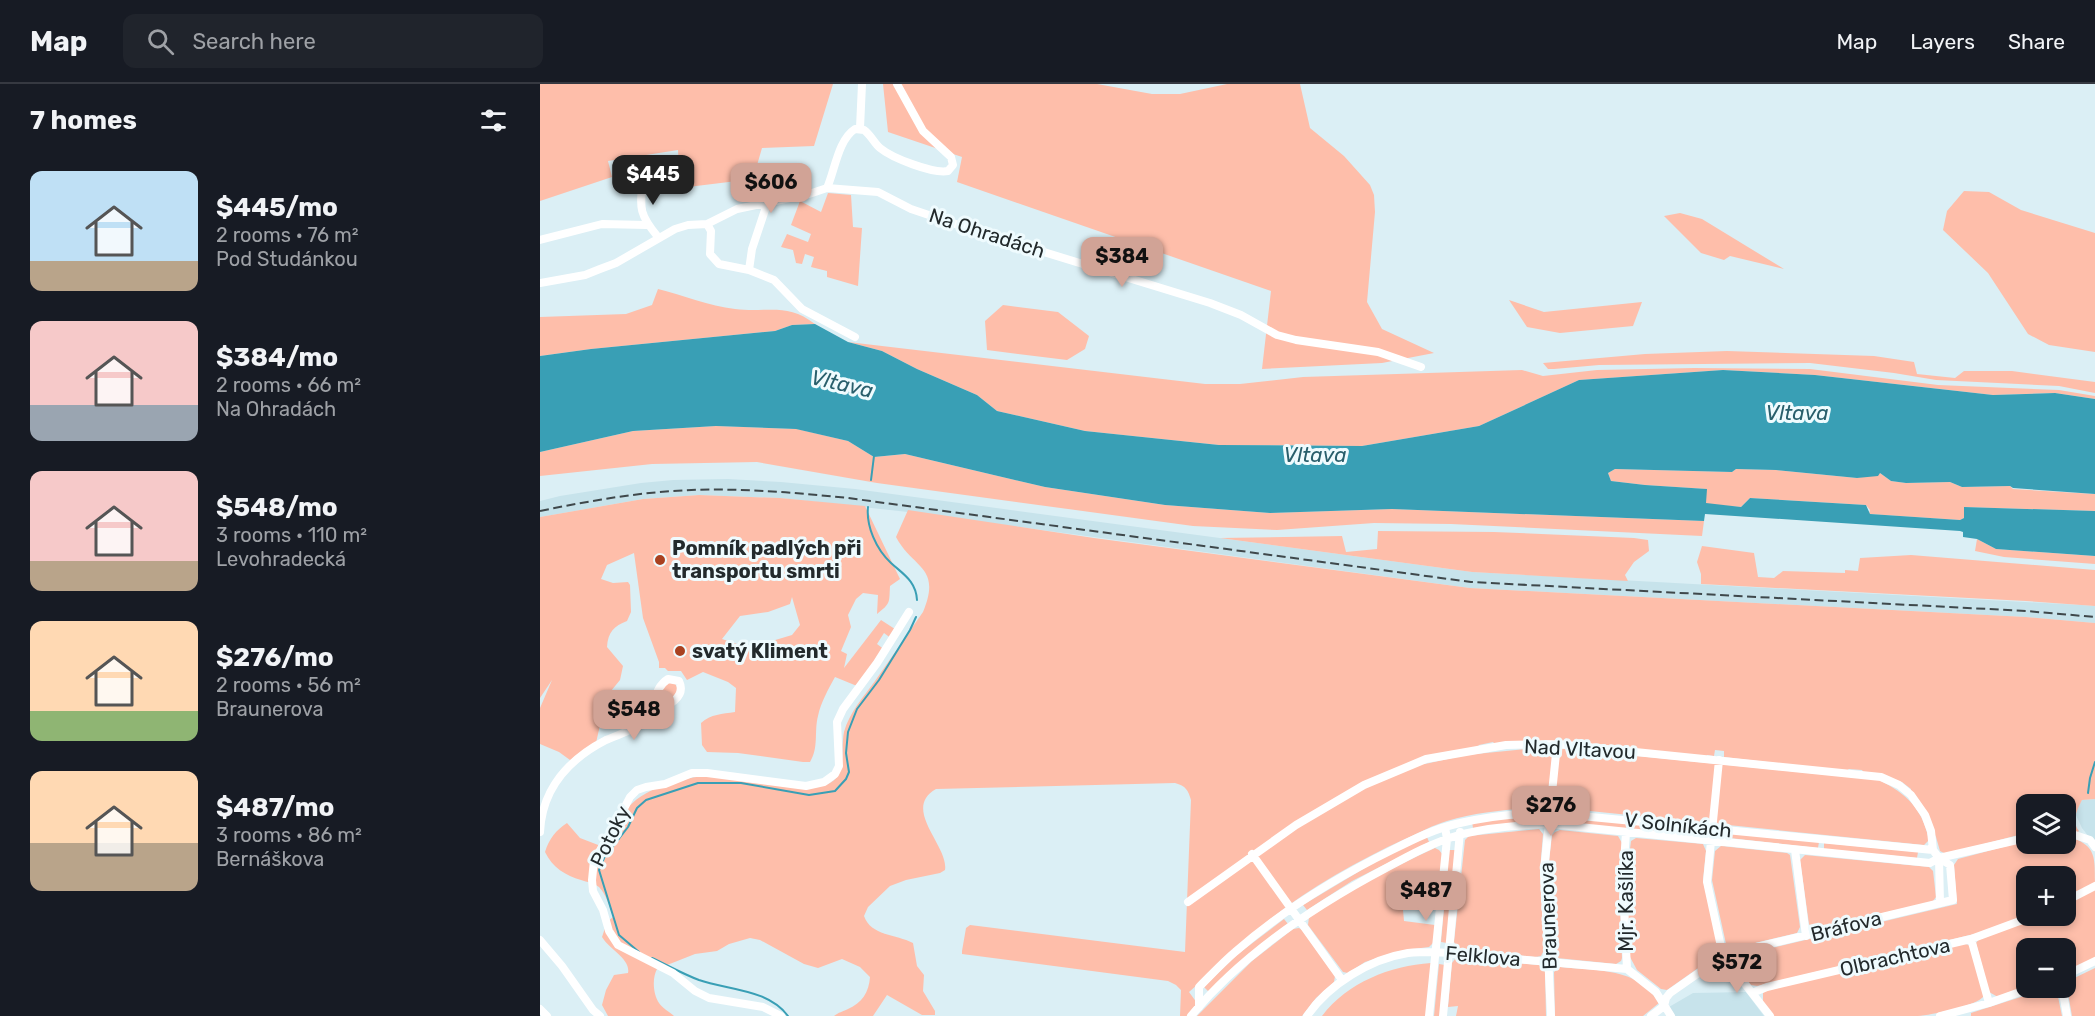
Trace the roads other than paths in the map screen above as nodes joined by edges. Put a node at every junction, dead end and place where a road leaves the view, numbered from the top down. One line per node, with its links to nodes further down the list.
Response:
1 (862, 84): 3 (street)
2 (897, 84): 3 (street)
3 (860, 128): 5 (street)
4 (643, 177): 8 (street)
5 (827, 188): 6 (street, Na Ohradách); 14 (street, Na Ohradách)
6 (768, 201): 7 (street, Na Ohradách); 11 (street)
7 (707, 224): 9 (street, Na Ohradách); 11 (street)
8 (647, 225): 9 (street); 10 (street)
9 (658, 237): 12 (street, Na Ohradách)
10 (540, 240)
11 (749, 270): 13 (street)
12 (540, 283)
13 (855, 337)
14 (1421, 367)
15 (909, 612): 65 (street, Potoky)
16 (648, 714): 16 (street); 24 (street)
17 (1557, 744): 18 (street, Nad Vltavou); 19 (street, Braunerova); 34 (street, Nad Vltavou)
18 (1719, 760): 23 (street); 33 (street, Nad Vltavou)
19 (1550, 813): 20 (street, V Solníkách); 21 (street, Braunerova); 23 (street, V Solníkách)
20 (1459, 823): 22 (street, V Solníkách); 26 (street)
21 (1550, 824): 25 (street, V Solníkách); 26 (street, V Solníkách); 50 (street, Braunerova)
22 (1445, 827): 28 (street); 40 (street, V Solníkách)
23 (1713, 829): 30 (street); 33 (street, V Solníkách)
24 (540, 832)
25 (1626, 832): 30 (street, V Solníkách); 51 (street, Mjr. Kašlíka)
26 (1460, 835): 28 (street, V Solníkách); 47 (street)
27 (2076, 835): 31 (street)
28 (1447, 839): 41 (street, V Solníkách); 46 (street)
29 (2016, 840): 35 (street, V Solníkách)
30 (1711, 842): 32 (street, V Solníkách); 48 (street)
31 (2095, 847)
32 (1795, 850): 35 (street, V Solníkách); 43 (street)
33 (1933, 850): 35 (street)
34 (1252, 854): 38 (street, Nad Vltavou); 40 (street)
35 (1939, 858): 39 (street); 39 (street)
36 (2095, 886): 37 (street)
37 (2076, 896)
38 (1188, 902)
39 (1940, 903): 43 (street, Bráfova)
40 (1292, 909): 41 (street); 59 (street, V Solníkách)
41 (1300, 920): 53 (street); 59 (street, V Solníkách)
42 (2016, 922): 44 (street, Olbrachtova)
43 (1806, 936): 48 (street, Bráfova)
44 (1971, 939): 54 (street, Olbrachtova); 57 (street)
45 (540, 940): 64 (street)
46 (1436, 952): 47 (street, Felklova); 53 (street, Felklova); 68 (street)
47 (1449, 953): 50 (street, Felklova); 69 (street)
48 (1723, 956): 54 (street); 58 (street, Bráfova)
49 (2095, 961): 52 (street)
50 (1550, 962): 51 (street, Felklova); 70 (street, Braunerova)
51 (1627, 969): 58 (street)
52 (2076, 970)
53 (1342, 980): 67 (street, Felklova)
54 (1752, 993): 73 (street)
55 (2016, 993): 57 (street)
56 (2064, 998): 74 (street)
57 (1989, 1003): 61 (street)
58 (1664, 1006): 71 (street, Bráfova); 72 (street)
59 (1199, 1007): 66 (street, V Solníkách)
60 (540, 1010): 63 (street)
61 (1964, 1013): 62 (street)
62 (1946, 1015)
63 (547, 1016)
64 (600, 1016)
65 (780, 1016)
66 (1191, 1016)
67 (1308, 1016)
68 (1429, 1016)
69 (1443, 1016)
70 (1551, 1016)
71 (1651, 1016)
72 (1671, 1016)
73 (1770, 1016)
74 (2067, 1016)

